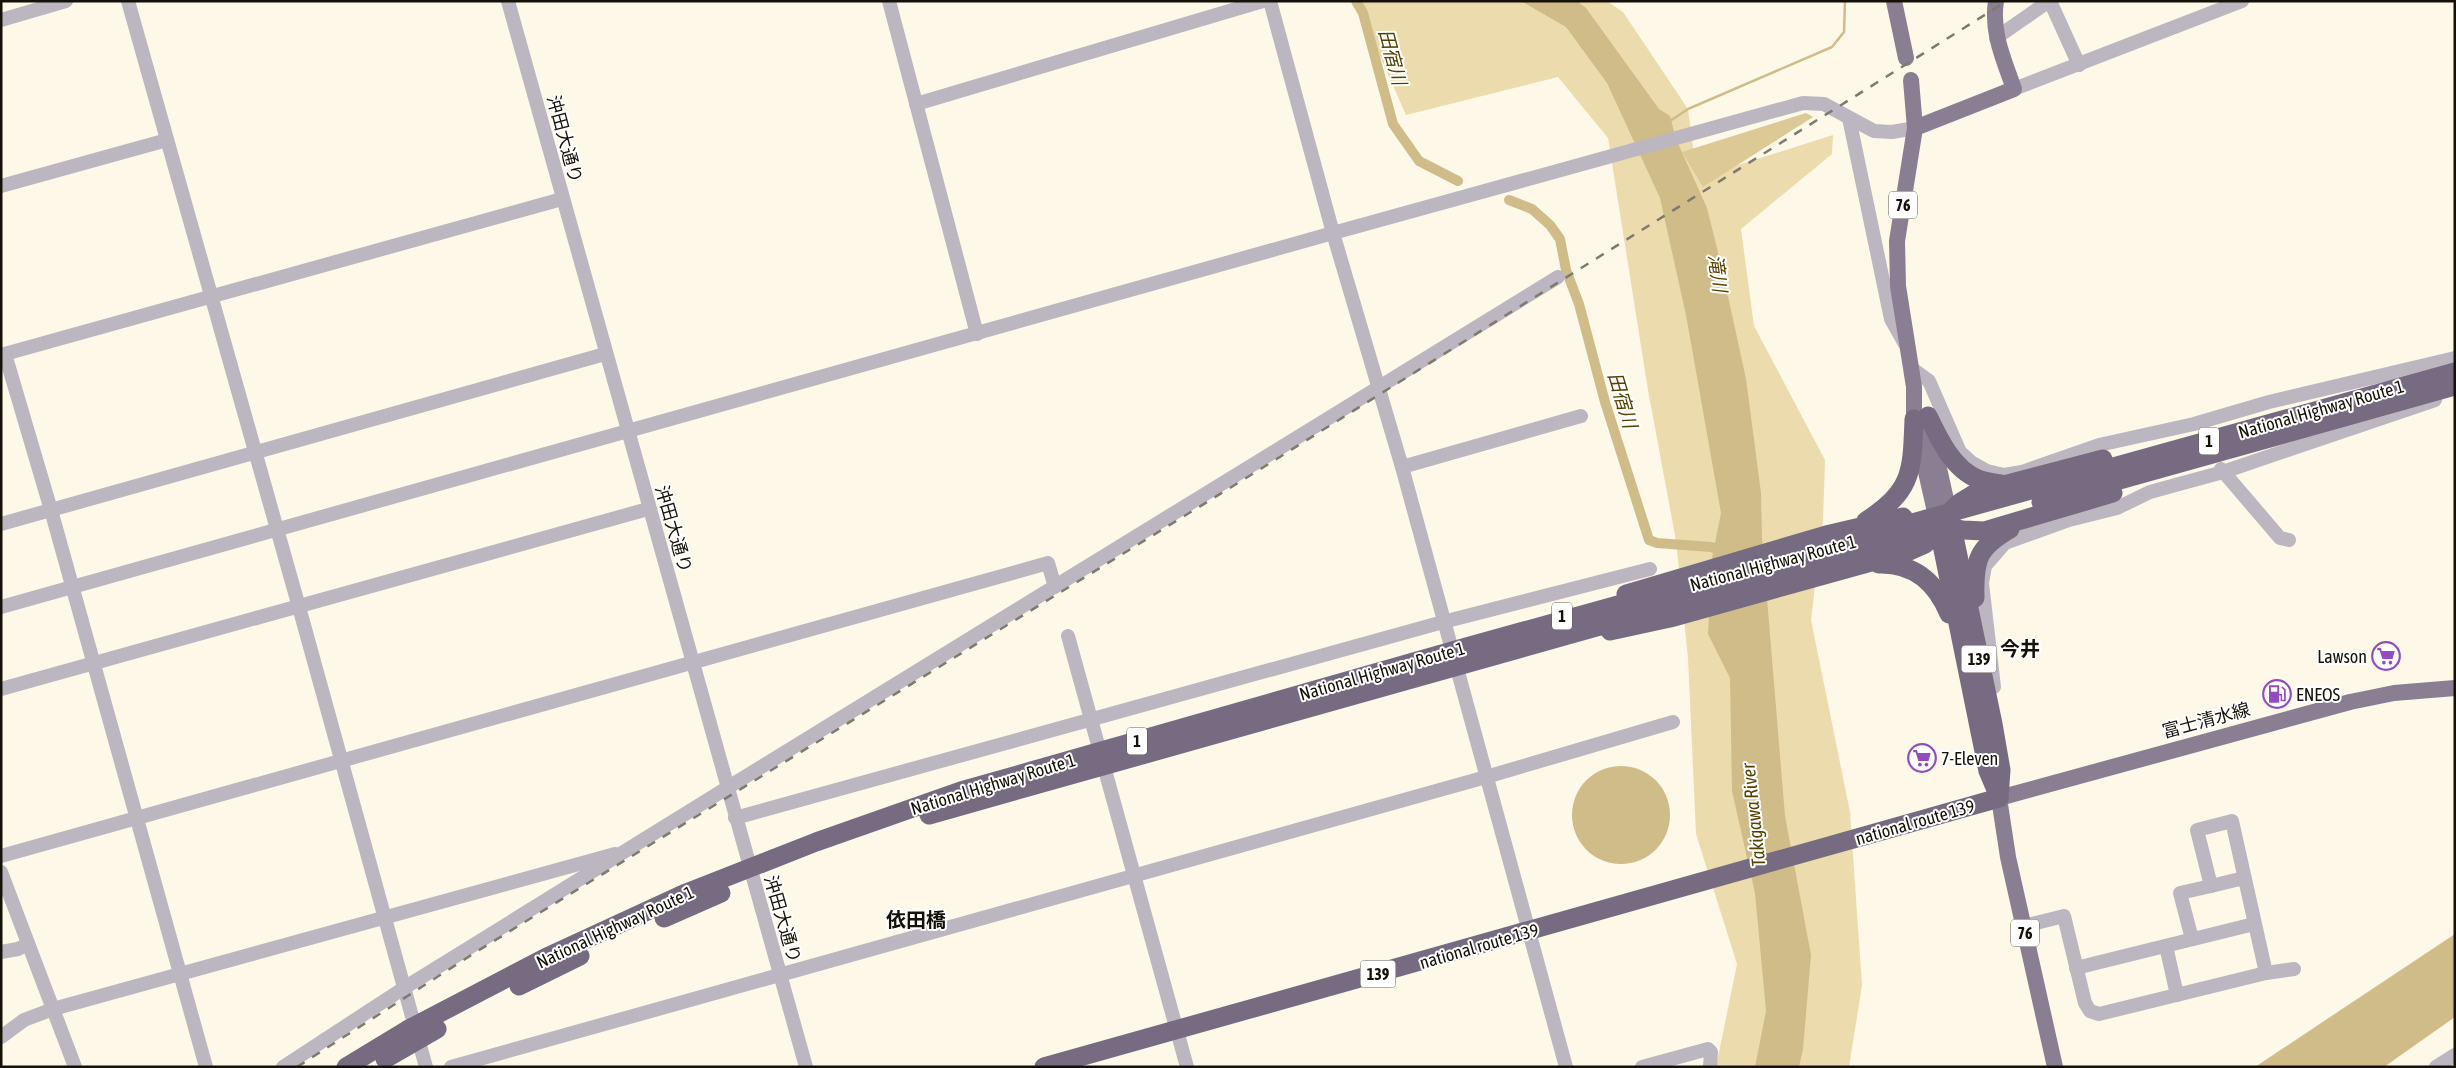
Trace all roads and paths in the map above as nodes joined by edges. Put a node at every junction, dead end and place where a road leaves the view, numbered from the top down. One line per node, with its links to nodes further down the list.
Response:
1 (66, 1): 11 (street)
2 (128, 1): 20 (street)
3 (508, 1): 22 (street, 沖田大通り)
4 (889, 1): 17 (street)
5 (1263, 1): 17 (street)
6 (1270, 1): 23 (street)
7 (1894, 1): 13 (main road)
8 (1996, 1): 12 (main road)
9 (2050, 1): 12 (street); 14 (street)
10 (2242, 1): 14 (street)
11 (1, 20)
12 (1996, 38): 16 (main road)
13 (1906, 58)
14 (2079, 65): 16 (street)
15 (1911, 80): 19 (main road)
16 (2014, 89): 19 (main road)
17 (916, 104): 28 (street)
18 (1849, 118): 19 (street); 23 (street); 24 (street)
19 (1916, 128): 25 (main road, 76)
20 (167, 140): 21 (street); 27 (street)
21 (1, 186)
22 (562, 199): 27 (street); 31 (street, 沖田大通り)
23 (1333, 233): 28 (street); 34 (street)
24 (1874, 239): 25 (street); 29 (street)
25 (1897, 241): 29 (main road, 76)
26 (1558, 277): 34 (street)
27 (211, 295): 30 (street); 38 (street)
28 (977, 334): 37 (street)
29 (1908, 349): 32 (main road, 76)
30 (3, 354): 43 (street)
31 (605, 354): 37 (street, 沖田大通り); 38 (street)
32 (1911, 368): 33 (street); 36 (main road, 76)
33 (2453, 379): 40 (street); 41 (highway, 1, bridge); 44 (highway, 1, bridge); 59 (highway, National Highway Route 1 / 1, bridge)
34 (1379, 388): 39 (street); 53 (street)
35 (1581, 416): 39 (street)
36 (1921, 417): 41 (highway, 1); 45 (main road, 76); 47 (highway, 1)
37 (627, 432): 42 (street, 沖田大通り); 48 (street)
38 (255, 452): 43 (street); 48 (street)
39 (1402, 467): 56 (street)
40 (2222, 471): 49 (street); 66 (street)
41 (2003, 485): 45 (highway, 1)
42 (648, 508): 55 (street); 61 (street, 沖田大通り)
43 (51, 510): 46 (street); 52 (street)
44 (2024, 520): 45 (highway, 1); 58 (highway, 1)
45 (1944, 523): 47 (highway, 1); 50 (highway, 1); 58 (highway, national route 139 / 139)
46 (1, 524)
47 (1857, 528): 59 (highway, 1, bridge)
48 (276, 529): 52 (street); 55 (street)
49 (2289, 540)
50 (1867, 564): 58 (highway, 1); 59 (highway, 1, bridge)
51 (1650, 570): 56 (street)
52 (73, 587): 54 (street); 60 (street)
53 (1055, 587): 61 (street); 69 (street)
54 (1, 607)
55 (299, 607): 60 (street); 67 (street)
56 (1444, 622): 64 (street); 68 (street)
57 (1068, 636): 64 (street)
58 (1968, 644): 66 (highway, national route 139 / 139); 70 (highway, national route 139 / 139)
59 (1466, 655): 101 (highway, National Highway Route 1 / 1, bridge); 102 (highway, National Highway Route 1 / 1, bridge)
60 (94, 663): 63 (street); 71 (street)
61 (692, 664): 67 (street); 69 (street, 沖田大通り)
62 (2455, 688): 70 (main road, 富士清水線)
63 (1, 689)
64 (1092, 720): 72 (street); 76 (street)
65 (1673, 722): 68 (street)
66 (1993, 724): 70 (highway, national route 139 / 139)
67 (341, 761): 71 (street); 79 (street)
68 (1486, 776): 76 (street); 82 (street)
69 (727, 788): 72 (street, 沖田大通り); 73 (street)
70 (1999, 798): 81 (main road, 76); 82 (highway, national route 139 / 139)
71 (136, 818): 74 (street); 90 (street)
72 (735, 818): 91 (street, 沖田大通り)
73 (630, 850): 79 (street); 92 (street)
74 (1, 856)
75 (1, 872): 84 (street)
76 (1134, 876): 91 (street); 95 (street)
77 (2244, 878): 78 (street); 78 (street); 80 (street)
78 (2211, 886): 83 (street)
79 (384, 917): 90 (street); 92 (street)
80 (2254, 924): 83 (street); 89 (street)
81 (2024, 926): 87 (street); 111 (main road, 76)
82 (1529, 932): 95 (highway, national route 139 / 139); 108 (street)
83 (2192, 939): 85 (street)
84 (28, 944): 86 (street); 94 (street)
85 (2166, 946): 87 (street); 93 (street)
86 (1, 952)
87 (2076, 968): 93 (street)
88 (2294, 969): 89 (street)
89 (2266, 973): 93 (street)
90 (180, 974): 94 (street); 99 (street)
91 (779, 974): 104 (street); 105 (street, 沖田大通り)
92 (404, 988): 100 (street); 103 (street)
93 (2176, 995)
94 (53, 1009): 96 (street); 98 (street)
95 (1177, 1031): 106 (highway, national route 139 / 139); 107 (street)
96 (1, 1037)
97 (2455, 1055): 112 (street)
98 (75, 1067)
99 (206, 1067)
100 (283, 1067)
101 (346, 1067)
102 (371, 1067)
103 (426, 1067)
104 (450, 1067)
105 (806, 1067)
106 (1044, 1067)
107 (1187, 1067)
108 (1566, 1067)
109 (1642, 1067): 110 (street)
110 (1710, 1067)
111 (2055, 1067)
112 (2436, 1067)

